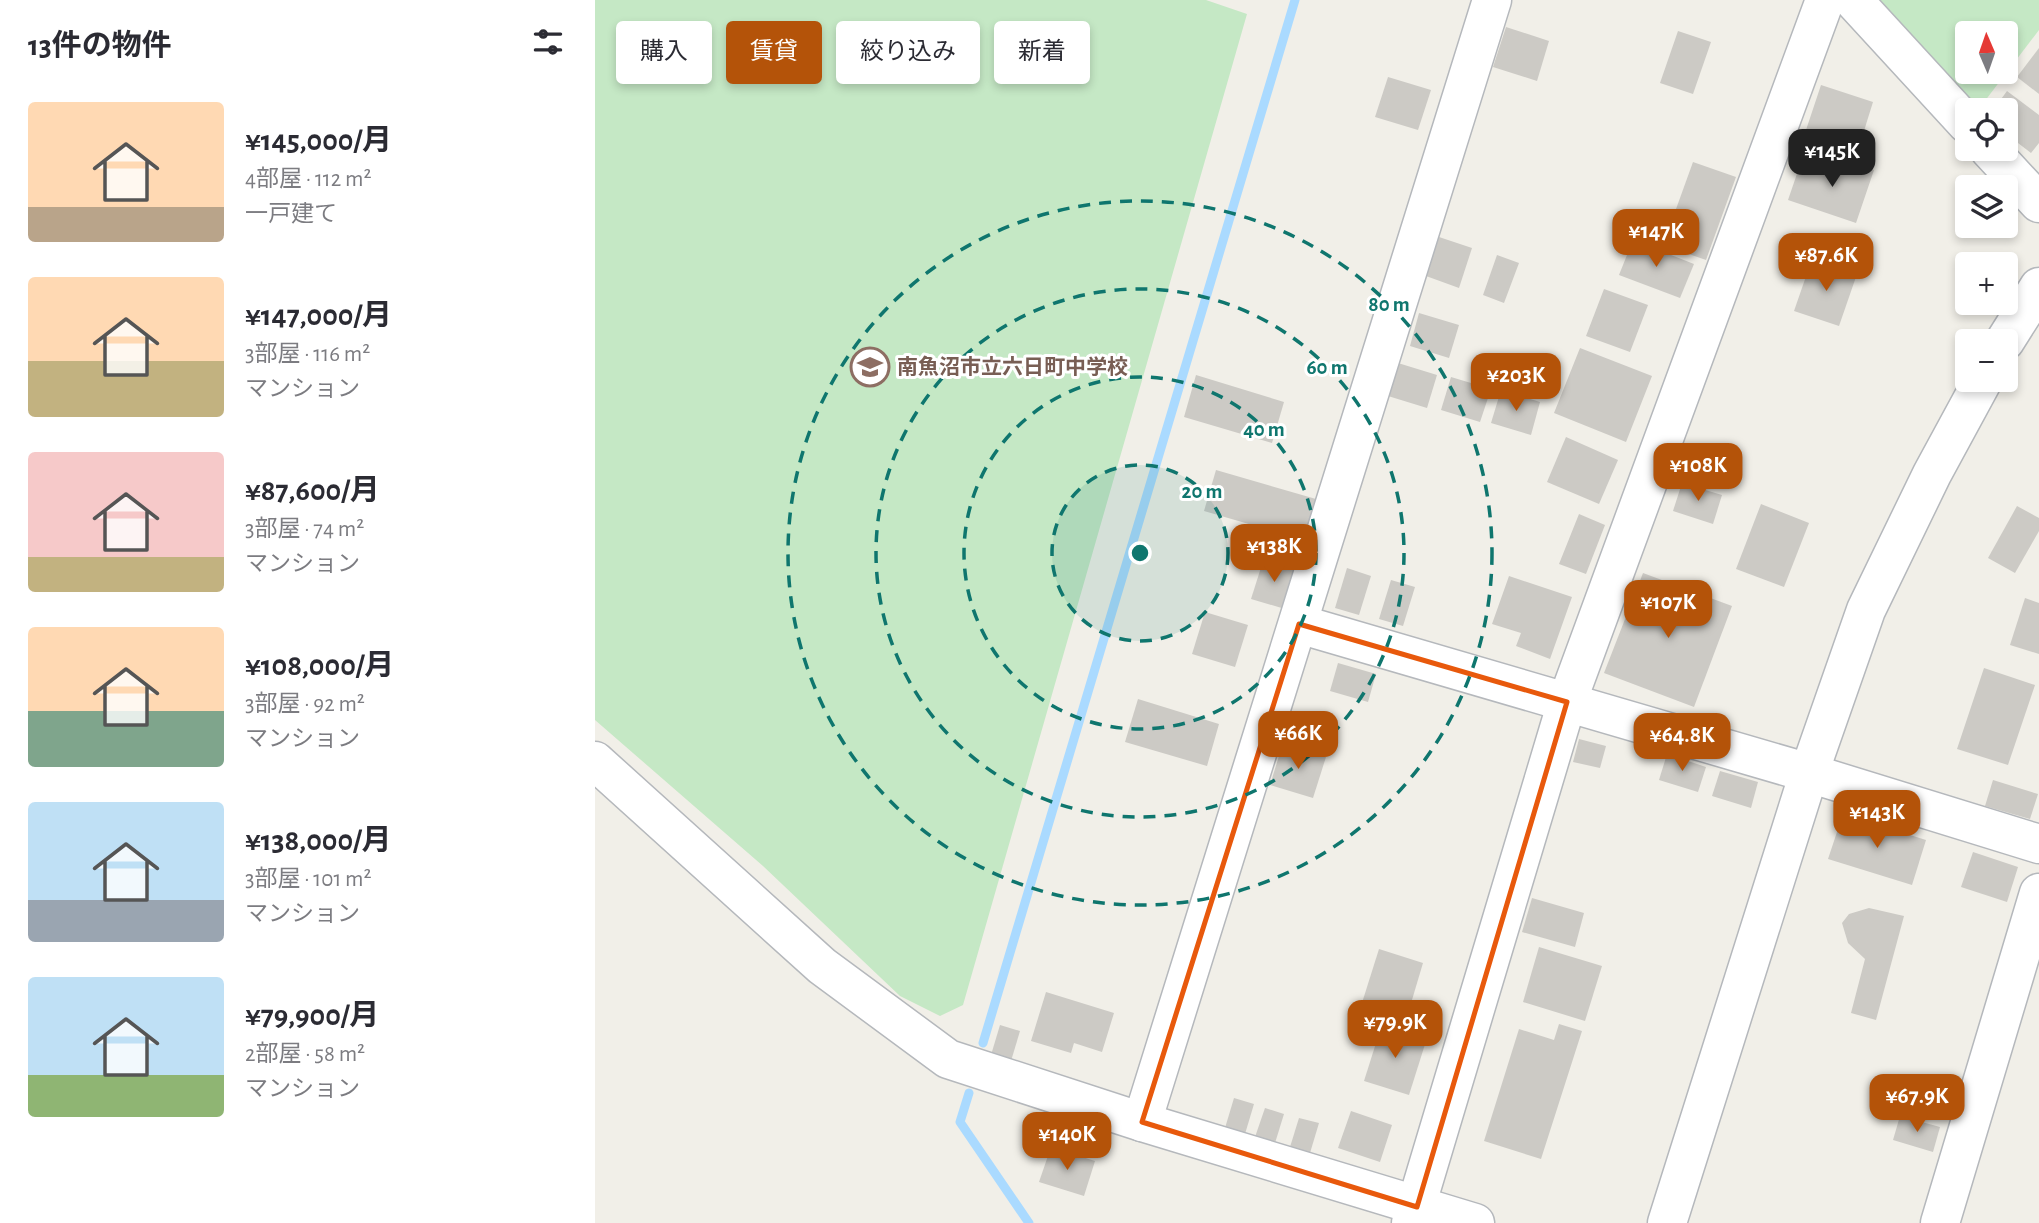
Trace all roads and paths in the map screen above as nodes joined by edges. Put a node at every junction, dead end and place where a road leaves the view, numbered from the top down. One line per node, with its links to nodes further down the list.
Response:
1 (1492, 0): 10 (street)
2 (1825, 0): 11 (street)
3 (1853, 0): 4 (street)
4 (1955, 111)
5 (2000, 161): 6 (street)
6 (2039, 203)
7 (2039, 287): 8 (street)
8 (2012, 329)
9 (1976, 392): 13 (street)
10 (1299, 624): 11 (street); 16 (street)
11 (1567, 702): 13 (street); 17 (street)
12 (595, 761): 16 (street)
13 (1809, 773): 14 (street); 19 (street)
14 (2039, 844)
15 (2039, 893): 20 (street)
16 (1142, 1122): 17 (street)
17 (1414, 1215): 18 (street)
18 (1475, 1223)
19 (1667, 1223)
20 (1940, 1223)

